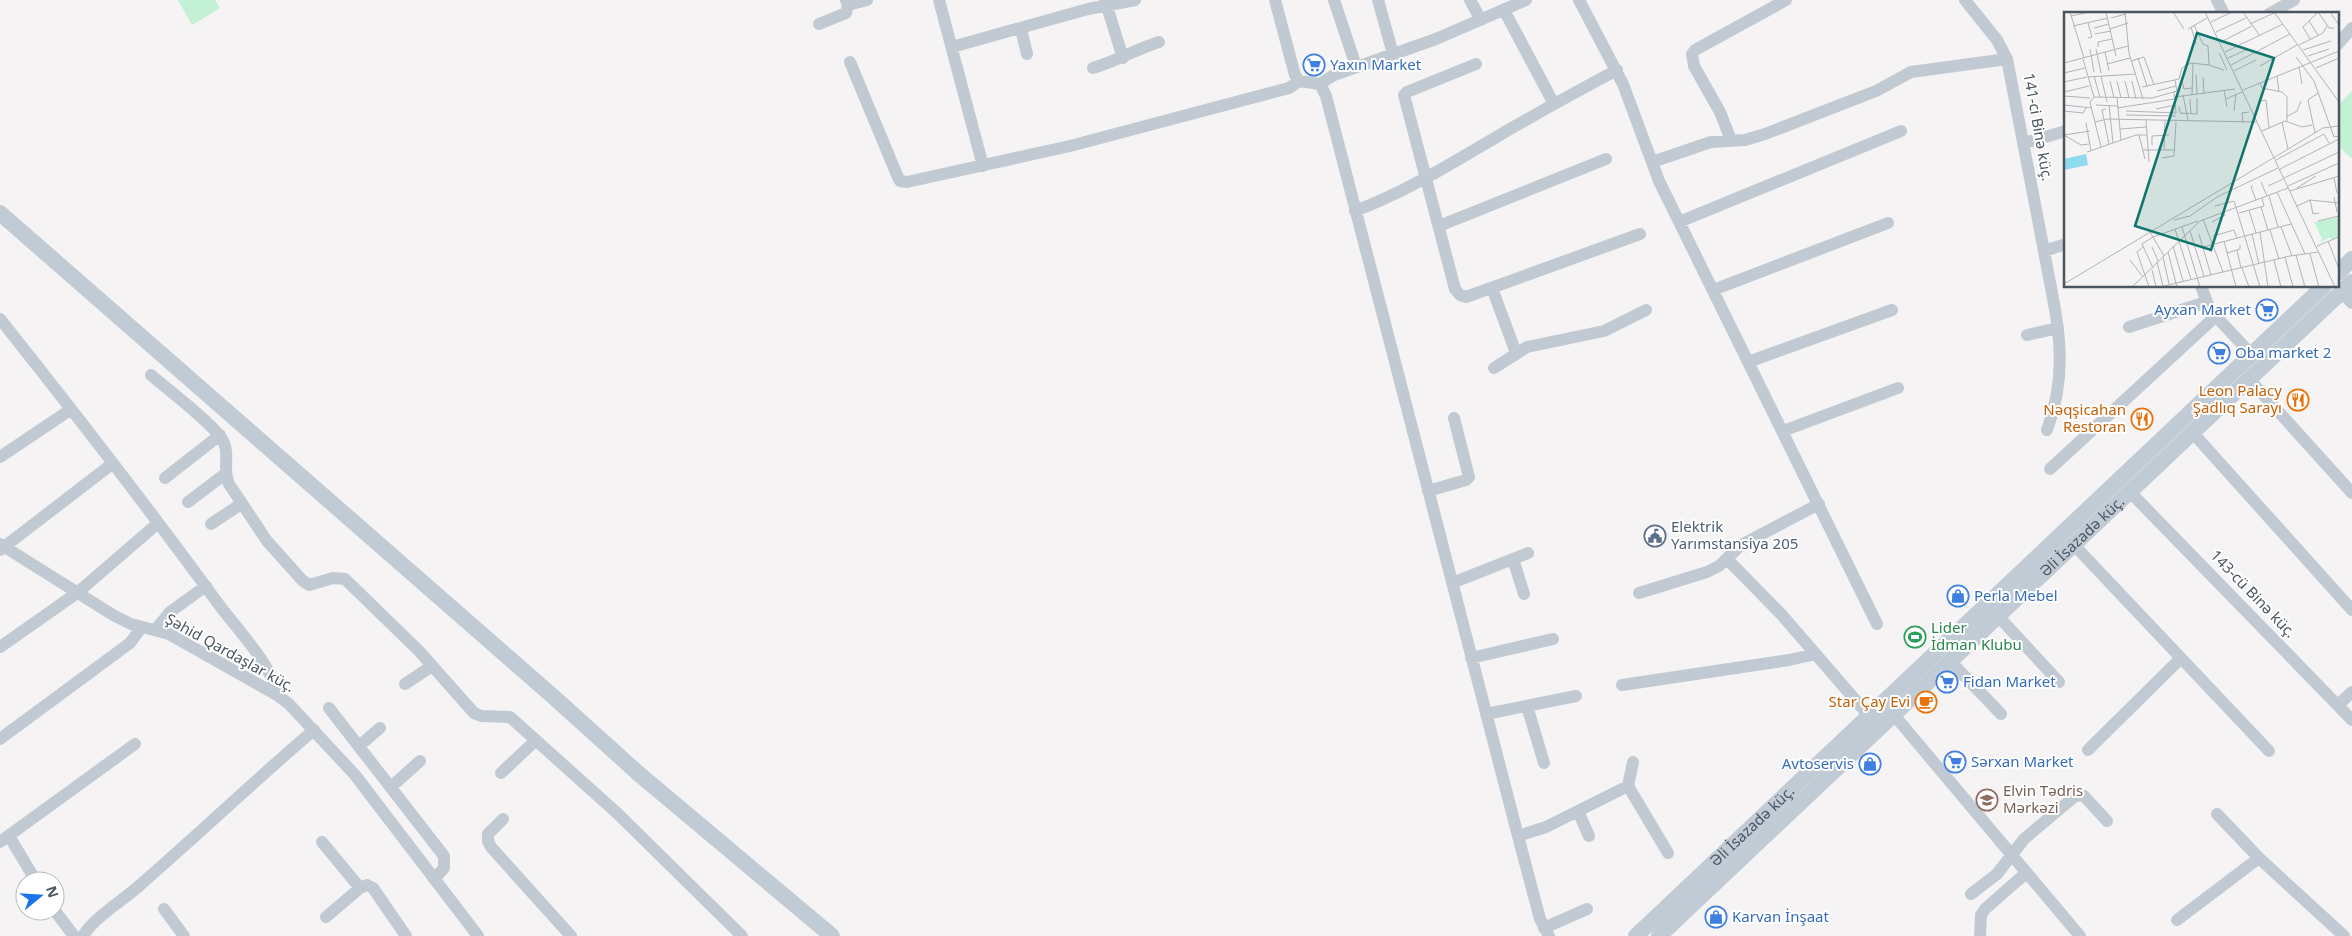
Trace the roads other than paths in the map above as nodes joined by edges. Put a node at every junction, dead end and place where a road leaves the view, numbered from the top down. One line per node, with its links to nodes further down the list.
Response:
1 (867, 0): 14 (street)
2 (939, 0): 25 (street)
3 (1135, 0): 15 (street)
4 (1274, 0): 35 (street)
5 (1334, 0): 32 (street)
6 (1378, 0): 27 (street)
7 (1470, 0): 19 (street)
8 (1526, 0): 16 (street)
9 (1579, 0): 34 (street)
10 (1786, 0): 40 (street)
11 (1965, 0): 29 (street, 141-ci Binə küç.)
12 (2217, 0): 17 (street)
13 (2294, 0): 18 (street)
14 (847, 3): 20 (street)
15 (1106, 3): 22 (street); 28 (street)
16 (1504, 10): 19 (street); 37 (street)
17 (2223, 12)
18 (2273, 12)
19 (1482, 20): 27 (street)
20 (819, 24)
21 (2352, 28): 24 (street)
22 (1021, 29): 25 (street); 26 (street)
23 (1159, 42): 28 (street)
24 (2340, 42)
25 (952, 47): 44 (street)
26 (1027, 54)
27 (1393, 54): 32 (street)
28 (1123, 58): 33 (street)
29 (2008, 58): 40 (street); 41 (street, 141-ci Binə küç.)
30 (850, 62): 44 (street)
31 (1476, 64): 45 (street)
32 (1356, 66): 36 (street)
33 (1093, 68)
34 (1617, 70): 37 (street); 43 (street)
35 (1299, 81): 36 (street); 44 (street)
36 (1320, 84): 46 (street)
37 (1554, 104): 45 (street)
38 (1901, 131): 48 (street)
39 (2064, 132): 41 (street)
40 (1731, 140): 43 (street)
41 (2024, 144): 53 (street, 141-ci Binə küç.)
42 (1606, 159): 50 (street)
43 (1652, 162): 48 (street)
44 (983, 166)
45 (1427, 179): 46 (street); 50 (street)
46 (1355, 211): 87 (street)
47 (0, 213): 174 (main road)
48 (1679, 222): 59 (street)
49 (1888, 224): 59 (street)
50 (1439, 226): 56 (street)
51 (1640, 234): 56 (street)
52 (2064, 245): 53 (street)
53 (2044, 252): 67 (street, 141-ci Binə küç.)
54 (2352, 259): 55 (main road)
55 (2340, 270)
56 (1492, 288): 69 (street)
57 (2202, 288): 61 (street)
58 (2322, 288): 70 (main road)
59 (1713, 290): 71 (street)
60 (2348, 292): 70 (main road)
61 (2206, 302): 64 (street); 66 (street)
62 (1646, 310): 69 (street)
63 (1892, 310): 71 (street)
64 (2216, 316): 70 (street); 84 (street)
65 (0, 319): 76 (street)
66 (2129, 327)
67 (2058, 328): 68 (street); 78 (street, 141-ci Binə küç.)
68 (2028, 335)
69 (1516, 353): 72 (street)
70 (2257, 361): 73 (main road)
71 (1748, 362): 79 (street)
72 (1494, 368)
73 (2244, 373): 80 (main road, Əli İsazadə küç.); 89 (street); 126 (main road, Əli İsazadə küç.)
74 (152, 375): 81 (street)
75 (1898, 388): 79 (street)
76 (70, 410): 82 (street); 83 (street)
77 (1454, 418): 87 (street)
78 (2047, 430)
79 (1783, 431): 92 (street)
80 (2192, 432): 88 (main road, Əli İsazadə küç.); 105 (street)
81 (220, 435): 85 (street); 86 (street)
82 (0, 458)
83 (112, 464): 93 (street); 96 (street)
84 (2050, 469)
85 (225, 474): 90 (street); 91 (street)
86 (165, 478)
87 (1428, 492): 100 (street)
88 (2130, 492): 95 (main road, Əli İsazadə küç.); 124 (street, 143-cü Binə küç.)
89 (2352, 493)
90 (188, 502)
91 (241, 504): 94 (street); 116 (street)
92 (1819, 504): 99 (street); 107 (street)
93 (157, 524): 101 (street); 102 (street)
94 (212, 524)
95 (2074, 545): 106 (main road, Əli İsazadə küç.); 114 (street)
96 (2, 547): 102 (street, Şəhid Qardaşlar küç.)
97 (1528, 554): 98 (street)
98 (1513, 559): 100 (street); 104 (street)
99 (1727, 559): 103 (street); 112 (street)
100 (1452, 583): 113 (street)
101 (206, 586): 109 (street); 121 (street)
102 (77, 592): 108 (street, Şəhid Qardaşlar küç.); 111 (street)
103 (1640, 593)
104 (1524, 594)
105 (2352, 610)
106 (1998, 616): 115 (main road, Əli İsazadə küç.); 117 (street)
107 (1877, 624)
108 (142, 627): 109 (street, Şəhid Qardaşlar küç.); 133 (street)
109 (156, 629): 121 (street, Şəhid Qardaşlar küç.)
110 (1552, 639): 113 (street)
111 (0, 647)
112 (1816, 654): 119 (street); 130 (street)
113 (1472, 658): 127 (street)
114 (2180, 659): 137 (street); 138 (street)
115 (1950, 661): 126 (main road, Əli İsazadə küç.); 128 (street)
116 (432, 666): 118 (street); 134 (street)
117 (2059, 682)
118 (405, 684)
119 (1622, 685)
120 (2352, 692): 124 (street)
121 (277, 694): 132 (street, Şəhid Qardaşlar küç.)
122 (1576, 696): 123 (street)
123 (1527, 706): 127 (street); 141 (street)
124 (2338, 706): 129 (street, 143-cü Binə küç.)
125 (329, 708): 136 (street)
126 (1889, 709): 130 (main road); 154 (street)
127 (1486, 714): 149 (street)
128 (2001, 714)
129 (2352, 720)
130 (1875, 723): 175 (main road, Əli İsazadə küç.); 176 (main road, Əli İsazadə küç.)
131 (380, 728): 136 (street)
132 (314, 730): 158 (street, Şəhid Qardaşlar küç.); 168 (street)
133 (0, 738)
134 (536, 740): 142 (street); 173 (street)
135 (135, 744): 151 (street)
136 (359, 746): 143 (street)
137 (2088, 750)
138 (2269, 751)
139 (420, 761): 143 (street)
140 (1633, 762): 144 (street)
141 (1544, 763)
142 (501, 773)
143 (392, 786): 158 (street)
144 (1628, 786): 145 (street); 153 (street)
145 (1578, 811): 149 (street); 150 (street)
146 (2217, 814): 155 (street)
147 (503, 819): 172 (street)
148 (2107, 821): 154 (street)
149 (1518, 836): 166 (street)
150 (1589, 836)
151 (4, 839): 156 (street)
152 (322, 842): 159 (street)
153 (1668, 853)
154 (2011, 855): 157 (street); 160 (street)
155 (2259, 858): 164 (street); 179 (street)
156 (28, 871)
157 (2026, 873): 177 (street); 178 (street)
158 (435, 878): 171 (street, Şəhid Qardaşlar küç.)
159 (360, 888): 163 (street); 170 (street)
160 (1971, 894)
161 (1587, 909): 166 (street)
162 (164, 910): 169 (street)
163 (326, 917)
164 (2177, 920)
165 (63, 921): 167 (street)
166 (1546, 932)
167 (74, 936)
168 (83, 936)
169 (184, 936)
170 (406, 936)
171 (478, 936)
172 (572, 936)
173 (742, 936)
174 (832, 936)
175 (1636, 936)
176 (1659, 936)
177 (1980, 936)
178 (2080, 936)
179 (2344, 936)

